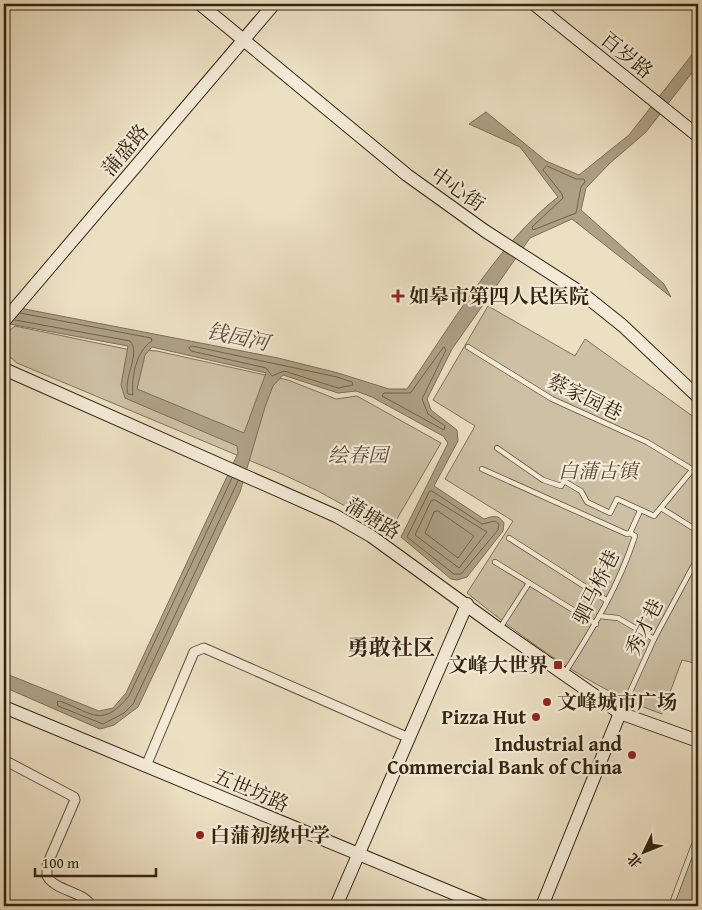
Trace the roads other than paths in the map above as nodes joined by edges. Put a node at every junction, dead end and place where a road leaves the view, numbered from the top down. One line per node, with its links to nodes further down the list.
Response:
1 (200, 4): 5 (street, 中心街)
2 (264, 4): 5 (street, 蒲盛路)
3 (274, 4): 5 (street, 蒲盛路)
4 (534, 4): 6 (street, 百岁路)
5 (241, 37): 7 (street, 蒲盛路); 12 (street, 中心街)
6 (698, 136)
7 (26, 289): 8 (street, 蒲盛路); 9 (street, 蒲盛路)
8 (4, 311)
9 (4, 321)
10 (468, 346): 16 (lane, 蔡家园巷)
11 (4, 369): 26 (street, 蒲塘路)
12 (698, 397)
13 (497, 448): 18 (lane)
14 (698, 463): 16 (lane)
15 (482, 469): 20 (lane)
16 (693, 470): 17 (lane)
17 (661, 508): 18 (lane); 19 (lane)
18 (640, 510): 20 (lane, 驷马桥巷)
19 (698, 531)
20 (630, 533): 25 (lane, 驷马桥巷)
21 (509, 538): 25 (lane)
22 (698, 558): 30 (lane, 秀才巷)
23 (494, 562): 24 (lane)
24 (529, 583): 28 (lane); 29 (lane)
25 (606, 600): 27 (lane, 驷马桥巷)
26 (466, 604): 29 (street, 蒲塘路); 34 (street)
27 (599, 616): 28 (lane, 驷马桥巷); 30 (lane)
28 (596, 624): 31 (lane, 驷马桥巷)
29 (499, 629): 31 (street, 蒲塘路)
30 (654, 639): 33 (lane, 秀才巷)
31 (563, 674): 33 (street, 蒲塘路)
32 (4, 708): 37 (street, 五世坊路)
33 (620, 713): 35 (street, 蒲塘路); 43 (street)
34 (410, 738): 37 (street); 39 (street)
35 (698, 740)
36 (4, 760): 40 (street)
37 (146, 766): 39 (street, 五世坊路)
38 (698, 834): 44 (lane)
39 (359, 856): 41 (street); 42 (street, 五世坊路)
40 (91, 906)
41 (336, 906)
42 (484, 906)
43 (542, 906)
44 (671, 906)

